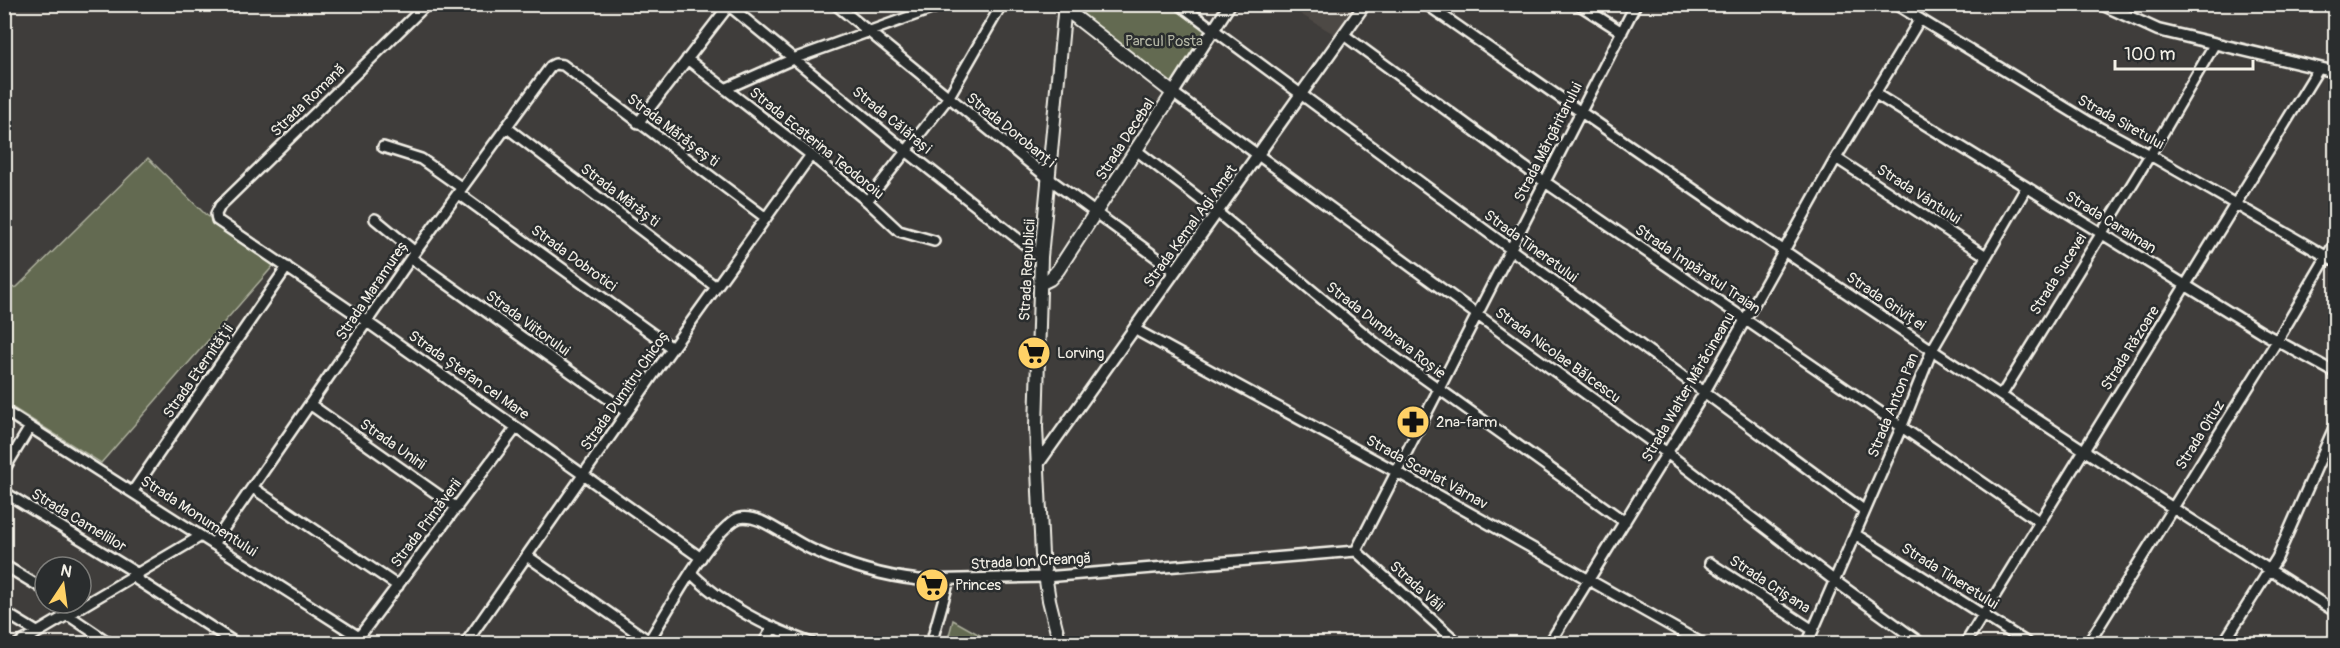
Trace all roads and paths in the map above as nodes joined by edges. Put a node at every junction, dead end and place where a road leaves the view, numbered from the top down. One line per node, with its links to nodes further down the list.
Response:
1 (427, 4): 51 (street, Strada Romană)
2 (835, 4): 17 (street, Strada Dorobanți)
3 (945, 4): 17 (street)
4 (1002, 4): 30 (street)
5 (1179, 4): 16 (street, Strada Tineretului)
6 (1230, 4): 16 (street, Strada Decebal)
7 (1365, 4): 19 (street, Strada Kemal Agi Amet)
8 (1426, 4): 31 (street, Strada Griviței)
9 (1578, 4): 18 (street)
10 (1636, 4): 18 (street, Strada Mărgăritarului)
11 (1895, 4): 15 (street, Strada Siretului)
12 (2101, 4): 20 (street)
13 (729, 5): 21 (street); 22 (street, Strada Călărași)
14 (1063, 6): 27 (main road); 41 (main road, Strada Republicii)
15 (1920, 19): 28 (street, Strada Walter Mărăcineanu); 39 (street, Strada Siretului)
16 (1214, 30): 27 (street, Strada Decebal); 29 (street, Strada Tineretului)
17 (866, 32): 22 (street); 30 (street, Strada Dorobanți)
18 (1622, 32): 31 (street, Strada Mărgăritarului)
19 (1344, 35): 29 (street, Strada Kemal Agi Amet); 42 (street, Strada Împăratul Traian)
20 (2214, 45): 24 (street); 39 (street, Strada Sucevei)
21 (687, 59): 26 (street, Strada Ecaterina Teodoroiu); 32 (street)
22 (793, 60): 26 (street); 35 (street, Strada Călărași)
23 (563, 65): 32 (street, Strada Mărășești); 33 (street, Strada Maramureș)
24 (2319, 68): 25 (street); 46 (street, Strada Răzoare)
25 (2336, 72)
26 (725, 89): 37 (street, Strada Ecaterina Teodoroiu)
27 (1173, 93): 36 (main road, Strada Decebal); 38 (street, Strada Nicolae Bălcescu)
28 (1874, 93): 40 (street, Strada Walter Mărăcineanu); 43 (street, Strada Caraiman)
29 (1301, 95): 38 (street, Strada Kemal Agi Amet); 55 (street, Strada Tineretului)
30 (948, 98): 35 (street); 41 (street, Strada Dorobanți)
31 (1581, 112): 42 (street, Strada Mărgăritarului); 56 (street, Strada Griviței)
32 (638, 123): 49 (street, Strada Mărășești)
33 (506, 127): 44 (street, Strada Maramureș); 66 (street, Strada Mărăști)
34 (383, 147): 44 (street, Strada Dobrotici)
35 (905, 150): 45 (street); 59 (street, Strada Călărași)
36 (1136, 150): 47 (main road, Strada Decebal); 48 (street, Strada Dumbrava Roșie)
37 (811, 155): 45 (street, Strada Ecaterina Teodoroiu); 49 (street, Strada Dumitru Chicoș)
38 (1258, 155): 48 (street, Strada Kemal Agi Amet); 67 (street, Strada Nicolae Bălcescu)
39 (2150, 155): 46 (street, Strada Siretului); 52 (street, Strada Sucevei)
40 (1836, 158): 56 (street, Strada Walter Mărăcineanu); 58 (street, Strada Vântului)
41 (1048, 178): 47 (street, Strada Dorobanți); 59 (main road, Strada Republicii)
42 (1545, 182): 55 (street, Strada Mărgăritarului); 68 (street, Strada Împăratul Traian)
43 (2026, 188): 52 (street, Strada Caraiman); 58 (street, Strada Anton Pan)
44 (460, 190): 57 (street, Strada Maramureș); 72 (street, Strada Dobrotici)
45 (867, 201): 53 (street, Strada Ecaterina Teodoroiu)
46 (2236, 205): 60 (street, Strada Siretului); 65 (street, Strada Răzoare)
47 (1095, 212): 63 (street, Strada Dorobanți); 64 (main road, Strada Decebal)
48 (1218, 213): 63 (street, Strada Kemal Agi Amet); 75 (street, Strada Dumbrava Roșie)
49 (766, 218): 66 (street, Strada Dumitru Chicoș)
50 (375, 219): 57 (street, Strada Viitorului)
51 (217, 220): 62 (street, Strada Ștefan cel Mare)
52 (2101, 233): 65 (street, Strada Caraiman); 77 (street, Strada Sucevei)
53 (934, 241)
54 (2336, 241): 60 (street, Strada Oituz)
55 (1510, 249): 67 (street, Strada Mărgăritarului); 76 (street, Strada Tineretului)
56 (1783, 250): 68 (street, Strada Walter Mărăcineanu); 73 (street, Strada Griviței)
57 (413, 255): 69 (street, Strada Maramureș); 79 (street, Strada Viitorului)
58 (1986, 256): 73 (street, Strada Anton Pan)
59 (1041, 257): 64 (main road, Strada Republicii)
60 (2326, 257): 61 (street, Strada Siretului); 71 (street, Strada Oituz)
61 (2336, 262)
62 (287, 267): 69 (street, Strada Ștefan cel Mare); 92 (street, Strada Eternității)
63 (1176, 271): 70 (street, Strada Kemal Agi Amet)
64 (1040, 284): 87 (main road, Strada Republicii)
65 (2186, 286): 71 (street, Strada Caraiman); 85 (street, Strada Răzoare)
66 (716, 287): 72 (street, Strada Dumitru Chicoș)
67 (1476, 314): 75 (street, Strada Mărgăritarului); 86 (street, Strada Nicolae Bălcescu)
68 (1745, 319): 76 (street, Strada Walter Mărăcineanu); 84 (street, Strada Împăratul Traian)
69 (367, 322): 78 (street, Strada Maramureș); 83 (street, Strada Ștefan cel Mare)
70 (1134, 329): 87 (street, Strada Kemal Agi Amet); 89 (street, Strada Scarlat Vârnav)
71 (2277, 341): 74 (street, Strada Caraiman); 95 (street, Strada Oituz)
72 (672, 348): 79 (street, Strada Dumitru Chicoș)
73 (1932, 350): 77 (street, Strada Griviței); 84 (street, Strada Anton Pan)
74 (2336, 373)
75 (1437, 389): 89 (street, Strada Mărgăritarului); 97 (street, Strada Dumbrava Roșie)
76 (1704, 393): 86 (street, Strada Walter Mărăcineanu); 96 (street, Strada Tineretului)
77 (2001, 396): 85 (street, Strada Griviței)
78 (311, 405): 91 (street, Strada Maramureș); 94 (street, Strada Unirii)
79 (627, 412): 90 (street, Strada Dumitru Chicoș)
80 (11, 415): 82 (street, Strada Monumentului)
81 (2336, 423): 107 (street)
82 (30, 427): 88 (street); 92 (street, Strada Monumentului)
83 (516, 428): 90 (street, Strada Ștefan cel Mare); 94 (street, Strada Primăverii)
84 (1901, 428): 96 (street, Strada Anton Pan); 98 (street, Strada Împăratul Traian)
85 (2084, 451): 95 (street, Strada Griviței); 98 (street, Strada Răzoare)
86 (1667, 453): 97 (street, Strada Walter Mărăcineanu); 113 (street, Strada Nicolae Bălcescu)
87 (1038, 464): 110 (main road, Strada Republicii)
88 (4, 470)
89 (1395, 471): 102 (street, Strada Mărgăritarului); 111 (street, Strada Scarlat Vârnav)
90 (584, 475): 103 (street, Strada Dumitru Chicoș); 104 (street, Strada Ștefan cel Mare)
91 (254, 488): 101 (street, Strada Maramureș); 115 (street)
92 (133, 491): 100 (street, Strada Monumentului)
93 (4, 492): 109 (street, Strada Cameliilor)
94 (457, 508): 115 (street, Strada Primăverii)
95 (2171, 508): 107 (street, Strada Griviței); 143 (street, Strada Oituz)
96 (1864, 511): 99 (street, Strada Anton Pan)
97 (1625, 522): 111 (street, Strada Walter Mărăcineanu)
98 (2040, 522): 119 (street, Strada Răzoare)
99 (1855, 534): 113 (street, Strada Anton Pan); 119 (street, Strada Tineretului)
100 (201, 536): 101 (street, Strada Monumentului); 109 (street)
101 (213, 544): 125 (street, Strada Monumentului)
102 (1356, 550): 110 (street, Strada Ion Creangă); 136 (street, Strada Văii)
103 (526, 556): 126 (street, Strada Dumitru Chicoș); 127 (street)
104 (701, 558): 108 (street); 112 (street, Strada Ion Creangă)
105 (1710, 563): 123 (street, Strada Crișana)
106 (4, 565): 114 (street)
107 (2270, 570): 118 (street, Strada Griviței); 144 (street)
108 (691, 573): 122 (street); 127 (street)
109 (135, 575): 116 (street); 130 (street, Strada Cameliilor)
110 (1045, 577): 112 (street, Strada Ion Creangă); 135 (main road, Strada Republicii)
111 (1590, 579): 137 (street, Strada Walter Mărăcineanu); 138 (street, Strada Scarlat Vârnav)
112 (949, 580): 134 (street)
113 (1835, 581): 123 (street, Strada Anton Pan); 140 (street, Strada Nicolae Bălcescu)
114 (33, 583)
115 (398, 586): 125 (street, Strada Primăverii)
116 (93, 600)
117 (4, 612): 124 (street)
118 (2336, 612)
119 (1983, 614): 141 (street, Strada Răzoare); 142 (street, Strada Tineretului)
120 (68, 615): 124 (street)
121 (75, 615): 129 (street)
122 (772, 627): 132 (street); 133 (street)
123 (1813, 630): 139 (street, Strada Anton Pan)
124 (37, 632): 128 (street)
125 (359, 636): 131 (street, Strada Monumentului)
126 (469, 642)
127 (648, 642)
128 (18, 644)
129 (111, 644)
130 (237, 644)
131 (370, 644)
132 (763, 644)
133 (814, 644)
134 (931, 644)
135 (1060, 644)
136 (1459, 644)
137 (1549, 644)
138 (1703, 644)
139 (1807, 644)
140 (1922, 644)
141 (1965, 644)
142 (2029, 644)
143 (2088, 644)
144 (2223, 644)

